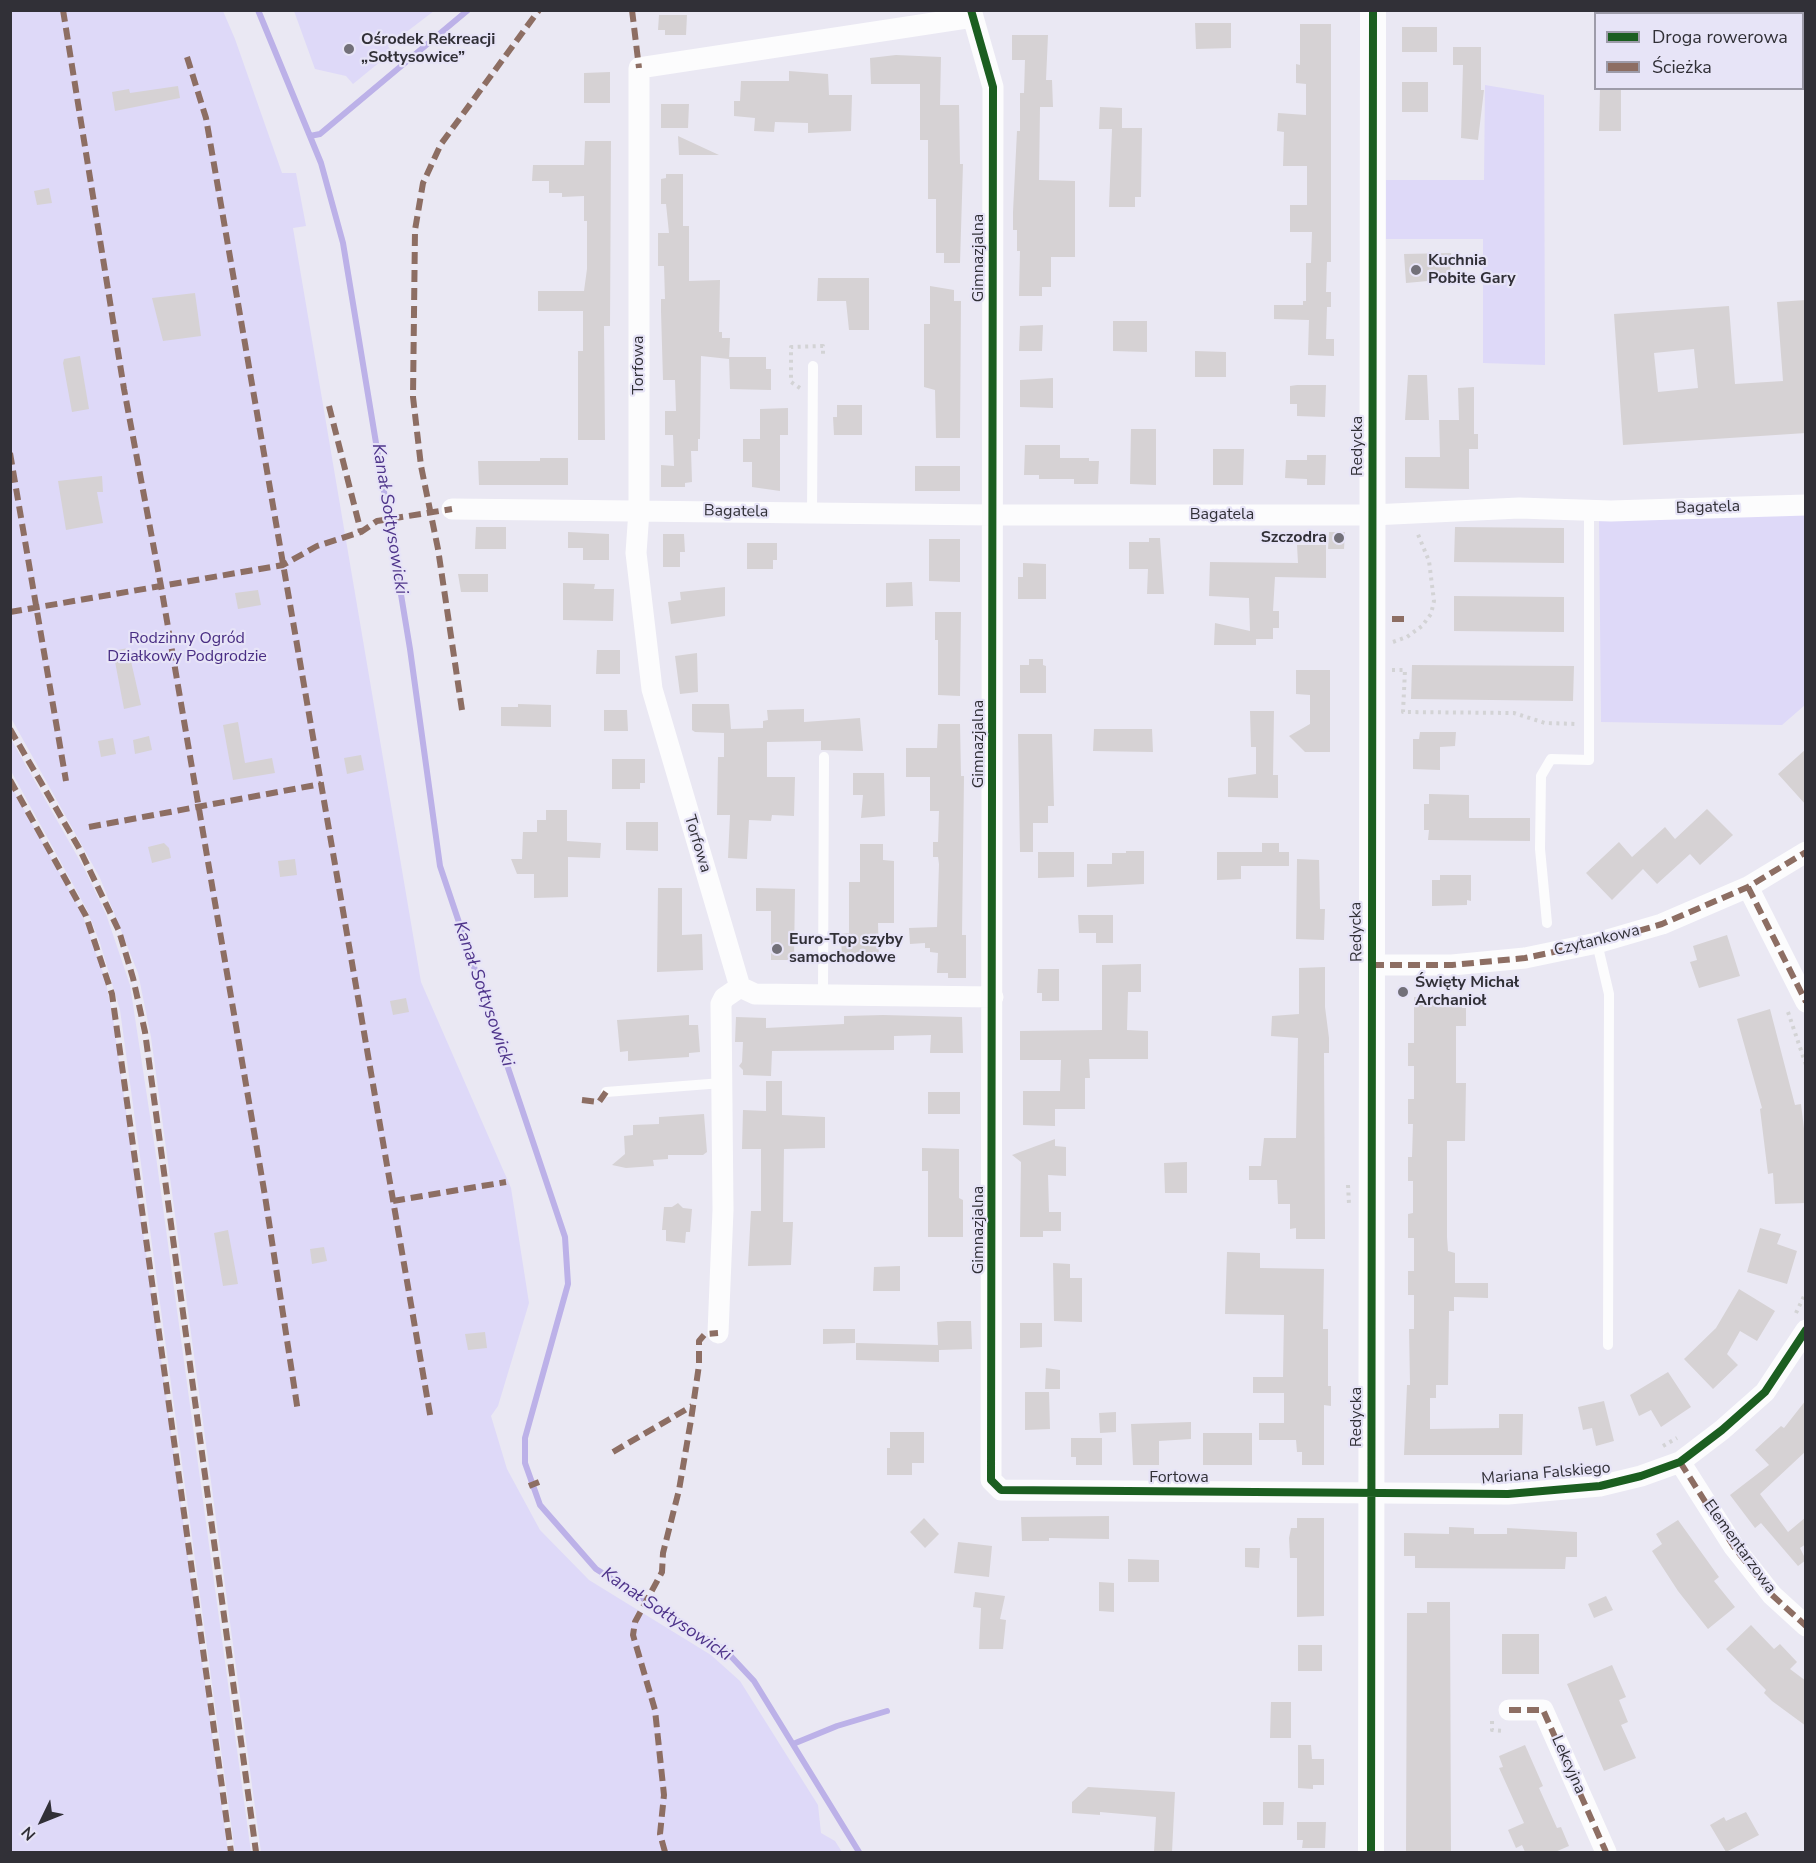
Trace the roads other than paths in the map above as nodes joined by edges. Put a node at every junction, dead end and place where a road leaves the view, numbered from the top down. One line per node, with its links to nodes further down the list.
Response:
1 (1373, 10): 10 (street, Redycka)
2 (972, 14): 7 (street, Torfowa); 9 (street, Gimnazjalna)
3 (813, 366): 8 (lane)
4 (1806, 505): 6 (street, Bagatela)
5 (452, 508): 7 (street, Bagatela)
6 (1589, 510): 10 (street, Bagatela); 14 (lane)
7 (639, 511): 8 (street, Bagatela); 17 (street, Torfowa)
8 (812, 513): 9 (street, Bagatela)
9 (992, 515): 10 (street, Bagatela); 19 (street, Gimnazjalna)
10 (1372, 515): 16 (street, Redycka)
11 (824, 757): 18 (lane)
12 (1806, 852): 13 (street, Czytankowa)
13 (1748, 887): 15 (street, Czytankowa); 20 (street)
14 (1546, 923)
15 (1597, 943): 16 (street, Czytankowa); 25 (lane)
16 (1372, 965): 28 (street, Redycka)
17 (740, 987): 18 (street); 21 (street)
18 (823, 994): 19 (street)
19 (993, 997): 27 (street, Gimnazjalna)
20 (1796, 1005)
21 (722, 1083): 22 (lane); 24 (street)
22 (606, 1092)
23 (1798, 1326): 26 (street, Mariana Falskiego)
24 (718, 1334)
25 (1608, 1345)
26 (1680, 1462): 28 (street, Mariana Falskiego); 29 (street, Elementarzowa)
27 (991, 1480): 28 (street, Fortowa)
28 (1371, 1492): 31 (street, Redycka)
29 (1806, 1626)
30 (1509, 1710): 32 (street, Lekcyjna)
31 (1371, 1852)
32 (1606, 1852)

